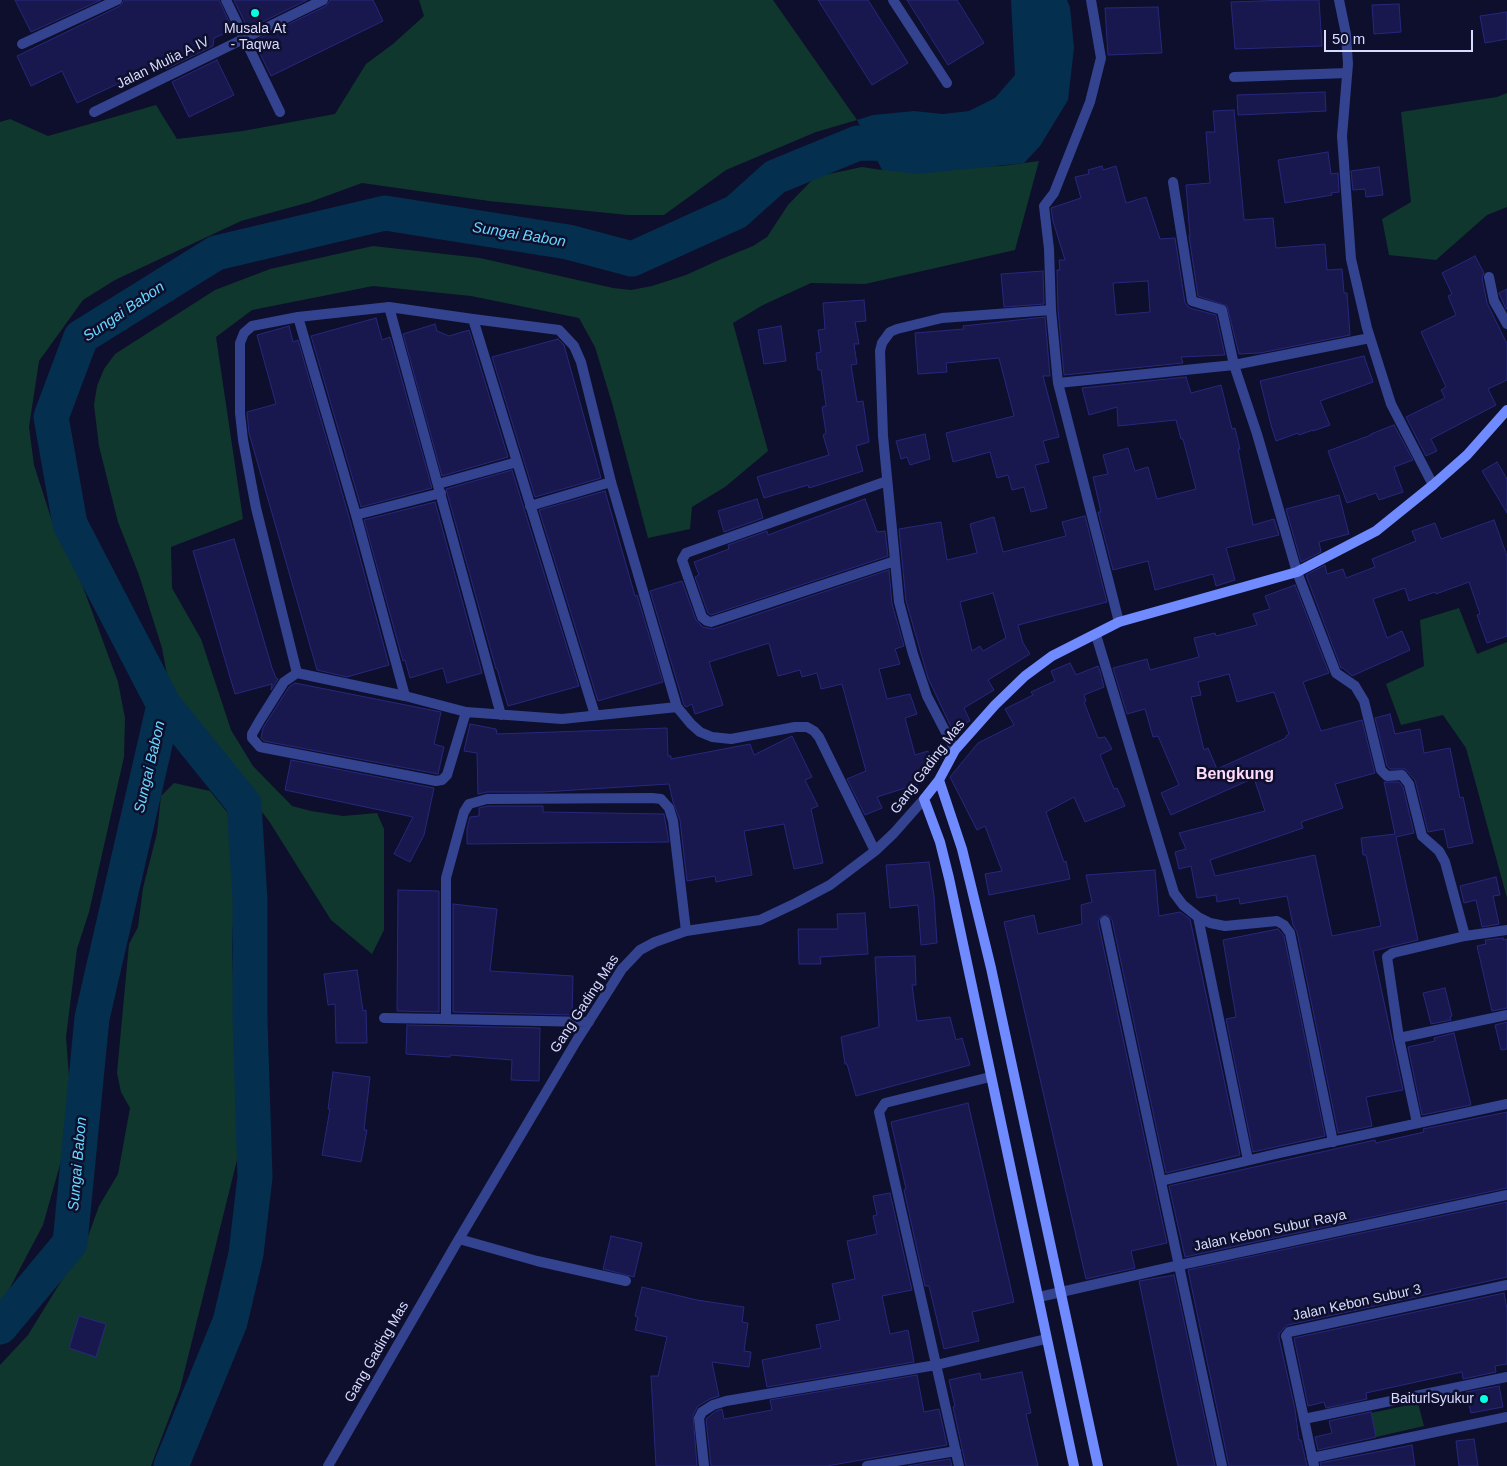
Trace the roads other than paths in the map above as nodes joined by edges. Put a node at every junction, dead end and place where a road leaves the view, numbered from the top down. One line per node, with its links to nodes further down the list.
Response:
1 (117, 0): 8 (street)
2 (226, 0): 7 (street)
3 (323, 0): 7 (street, Jalan Mulia A IV)
4 (893, 0): 11 (street)
5 (1091, 0): 17 (street)
6 (1339, 0): 9 (street)
7 (243, 38): 12 (street, Jalan Mulia A IV); 13 (street)
8 (22, 44)
9 (1347, 73): 10 (street); 21 (street)
10 (1234, 77)
11 (947, 83)
12 (94, 112)
13 (280, 112)
14 (1173, 182): 22 (street)
15 (1489, 277): 20 (street)
16 (389, 307): 18 (street); 19 (street); 29 (street)
17 (1051, 310): 23 (street); 26 (street)
18 (298, 317): 31 (street); 36 (street)
19 (473, 320): 25 (street); 27 (street)
20 (1507, 324)
21 (1370, 338): 22 (street); 28 (street)
22 (1234, 365): 23 (street); 33 (street)
23 (1058, 383): 34 (street)
24 (1507, 410): 28 (street, Gang Gading Mas)
25 (517, 462): 29 (street); 30 (street)
26 (887, 481): 32 (street); 32 (street)
27 (612, 482): 30 (street); 38 (street)
28 (1433, 485): 33 (street, Gang Gading Mas)
29 (440, 489): 31 (street); 40 (street)
30 (530, 506): 41 (street)
31 (356, 515): 37 (street)
32 (894, 561): 42 (street)
33 (1297, 572): 34 (street, Gang Gading Mas); 50 (street)
34 (1120, 622): 35 (street, Gang Gading Mas)
35 (1096, 635): 42 (street, Gang Gading Mas); 46 (street)
36 (297, 673): 37 (street); 39 (street)
37 (405, 696): 39 (street)
38 (677, 707): 41 (street); 45 (street)
39 (466, 712): 40 (street)
40 (501, 715): 41 (street)
41 (595, 715)
42 (956, 750): 43 (street, Gang Gading Mas)
43 (939, 780): 44 (street, Gang Gading Mas); 67 (street)
44 (924, 799): 45 (street, Gang Gading Mas); 56 (street)
45 (875, 851): 49 (street, Gang Gading Mas)
46 (1198, 917): 59 (street); 60 (street)
47 (1105, 921): 61 (street)
48 (1507, 930): 50 (street)
49 (686, 931): 53 (street); 54 (street, Gang Gading Mas)
50 (1465, 936): 55 (street)
51 (1507, 1015): 55 (street)
52 (384, 1018): 53 (street)
53 (446, 1018): 54 (street)
54 (589, 1022): 63 (street, Gang Gading Mas)
55 (1399, 1038): 58 (street)
56 (990, 1077): 68 (street); 70 (street)
57 (1507, 1104): 58 (street)
58 (1417, 1123): 59 (street)
59 (1334, 1142): 60 (street)
60 (1248, 1160): 61 (street)
61 (1161, 1181): 64 (street)
62 (1507, 1195): 64 (street, Jalan Kebon Subur Raya)
63 (459, 1239): 65 (street); 76 (street, Gang Gading Mas)
64 (1180, 1265): 67 (street, Jalan Kebon Subur Raya); 82 (street)
65 (626, 1281)
66 (1507, 1285): 73 (street, Jalan Kebon Subur 3)
67 (1060, 1292): 68 (street, Jalan Kebon Subur Raya); 81 (street)
68 (1039, 1297): 69 (street)
69 (1046, 1339): 70 (street); 80 (street)
70 (936, 1365): 74 (street); 77 (street)
71 (1507, 1377): 73 (street)
72 (1507, 1417): 75 (street)
73 (1304, 1419): 75 (street, Jalan Kebon Subur 3)
74 (956, 1451): 78 (street); 79 (street)
75 (1313, 1462)
76 (328, 1466)
77 (704, 1466)
78 (867, 1466)
79 (959, 1466)
80 (1074, 1466)
81 (1098, 1466)
82 (1222, 1466)

